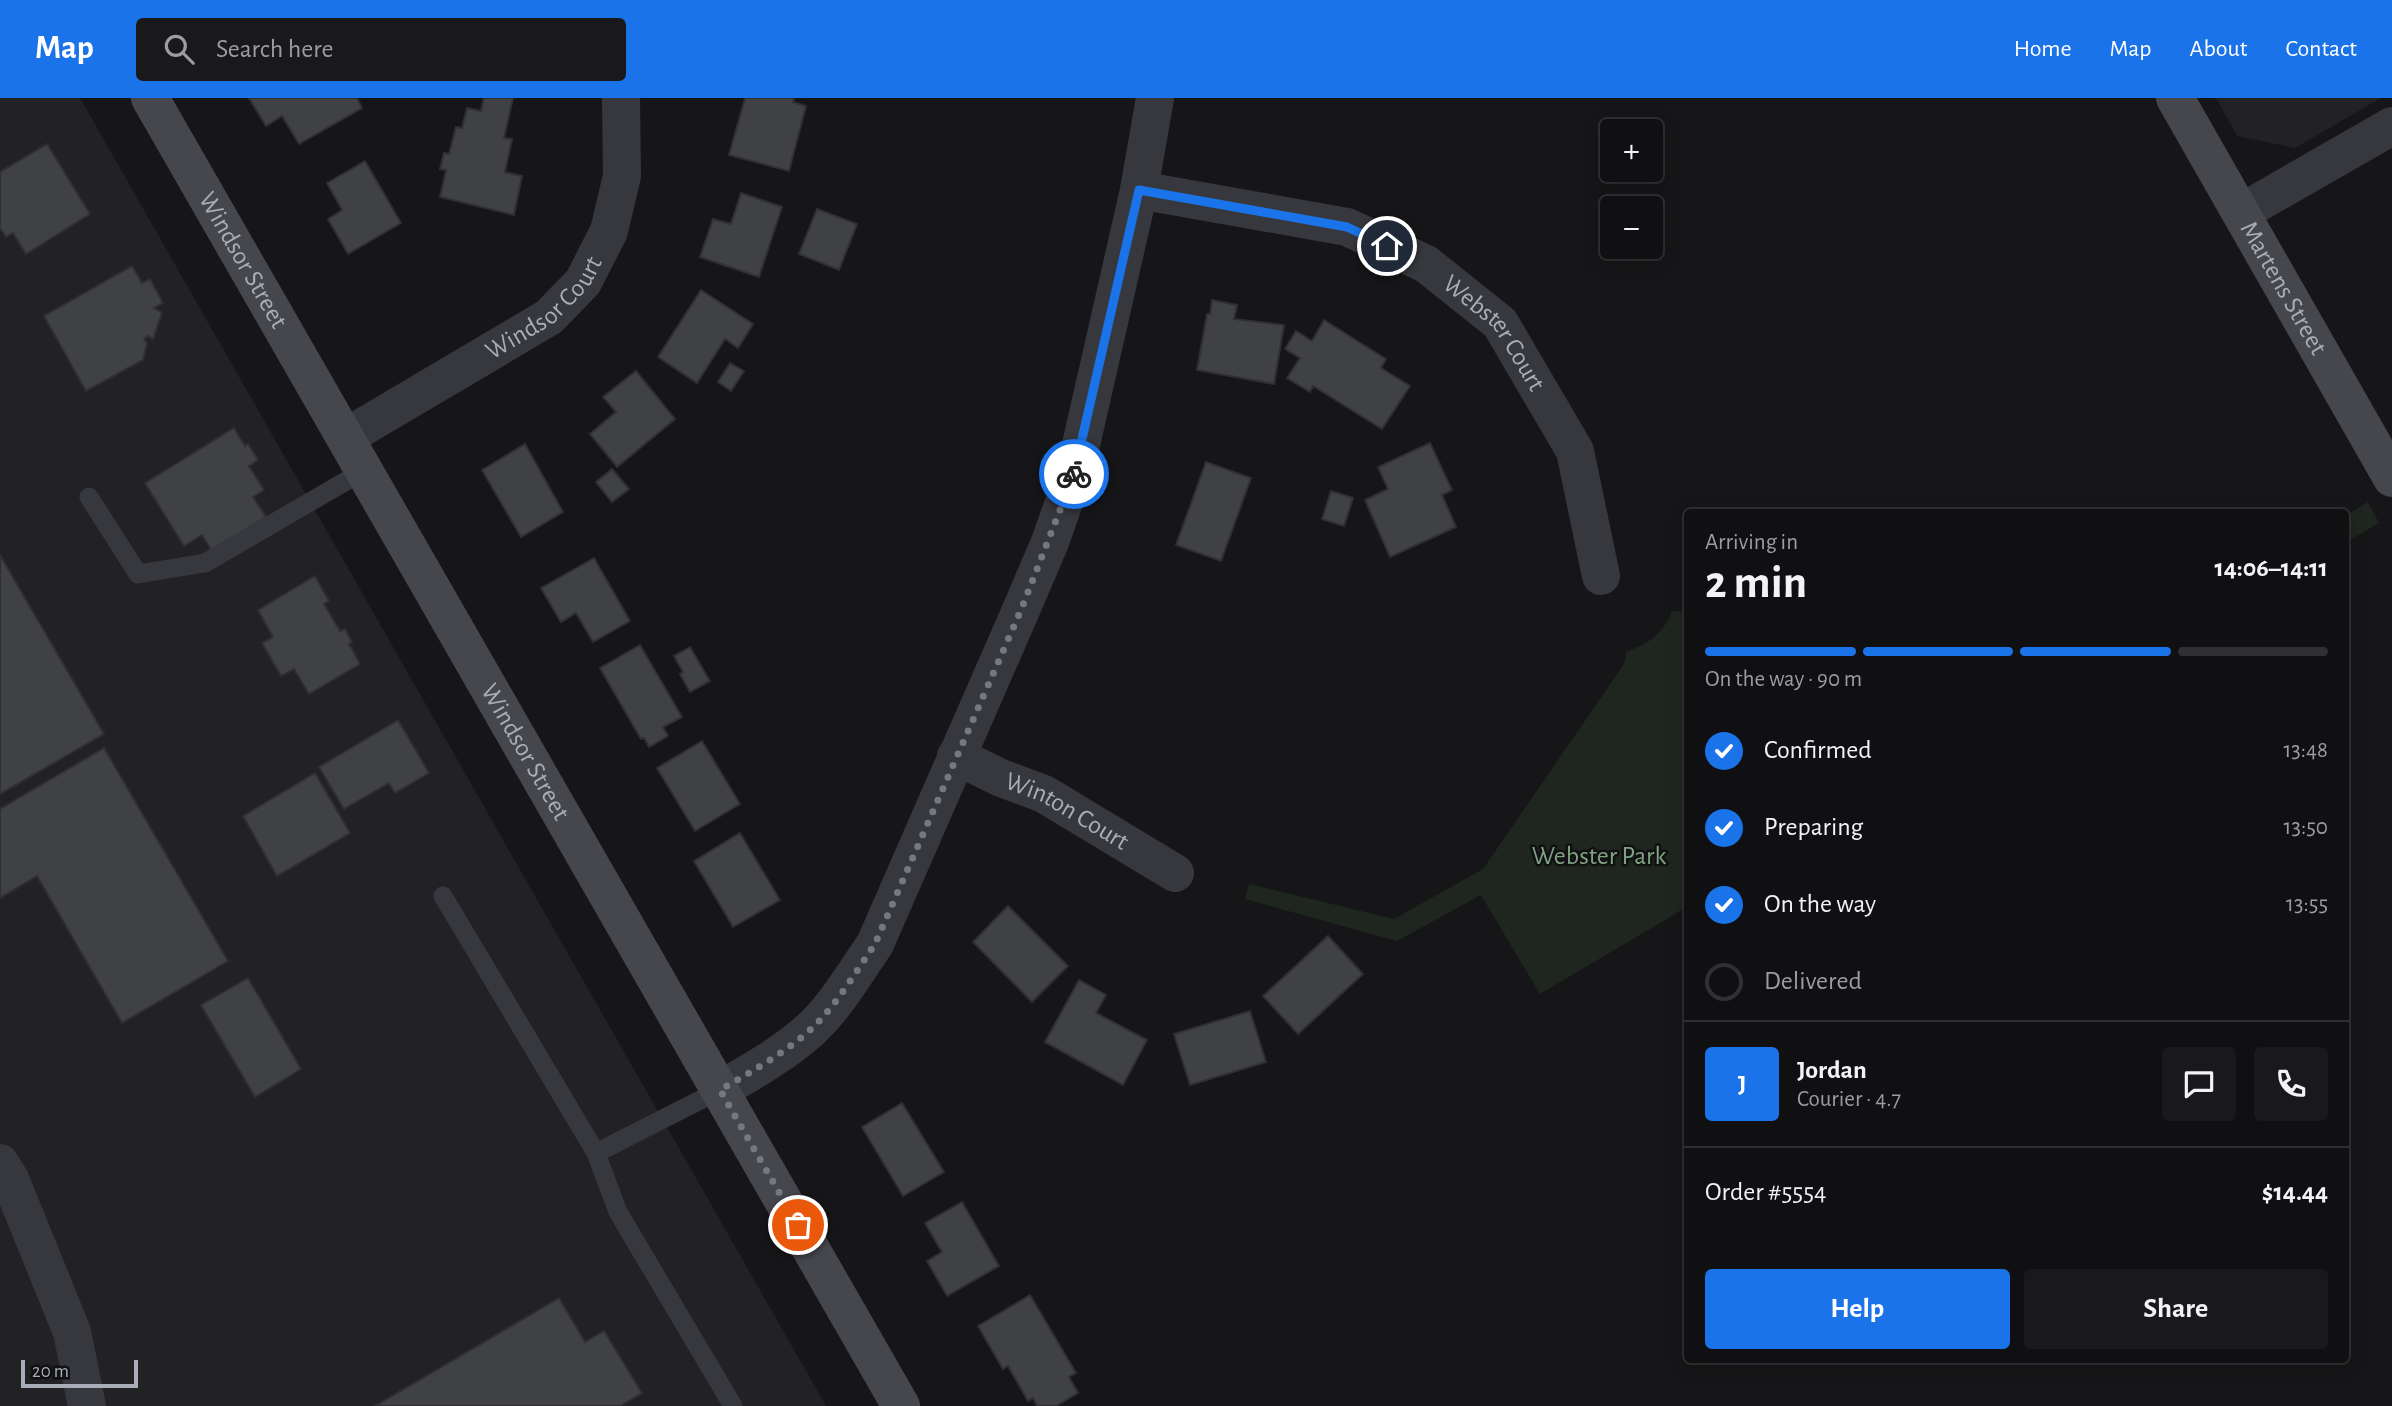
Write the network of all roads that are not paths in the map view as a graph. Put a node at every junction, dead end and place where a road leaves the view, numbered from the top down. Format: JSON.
{"nodes":[{"id":1,"x":150,"y":98,"type":"edge"},
{"id":2,"x":621,"y":98,"type":"edge"},
{"id":3,"x":1155,"y":98,"type":"edge"},
{"id":4,"x":2175,"y":98,"type":"edge"},
{"id":5,"x":2392,"y":126,"type":"edge"},
{"id":6,"x":1139,"y":190,"type":"junction"},
{"id":7,"x":2242,"y":212,"type":"junction"},
{"id":8,"x":346,"y":438,"type":"junction"},
{"id":9,"x":365,"y":470,"type":"junction"},
{"id":10,"x":2392,"y":478,"type":"edge"},
{"id":11,"x":89,"y":497,"type":"dead end"},
{"id":12,"x":1601,"y":576,"type":"dead end"},
{"id":13,"x":956,"y":756,"type":"junction"},
{"id":14,"x":1175,"y":873,"type":"dead end"},
{"id":15,"x":443,"y":896,"type":"dead end"},
{"id":16,"x":720,"y":1090,"type":"junction"},
{"id":17,"x":596,"y":1153,"type":"junction"},
{"id":18,"x":0,"y":1163,"type":"edge"},
{"id":19,"x":87,"y":1406,"type":"edge"},
{"id":20,"x":733,"y":1406,"type":"edge"},
{"id":21,"x":901,"y":1406,"type":"edge"}],
"edges":[{"from":1,"to":8,"type":"street","name":"Windsor Street"},
{"from":2,"to":8,"type":"street","name":"Windsor Court"},
{"from":3,"to":6,"type":"street"},
{"from":4,"to":7,"type":"street","name":"Martens Street"},
{"from":5,"to":7,"type":"street"},
{"from":6,"to":12,"type":"street","name":"Webster Court"},
{"from":6,"to":13,"type":"street"},
{"from":7,"to":10,"type":"street","name":"Martens Street"},
{"from":8,"to":9,"type":"street","name":"Windsor Street"},
{"from":9,"to":11,"type":"lane"},
{"from":9,"to":16,"type":"street","name":"Windsor Street"},
{"from":13,"to":14,"type":"street","name":"Winton Court"},
{"from":13,"to":16,"type":"street"},
{"from":15,"to":17,"type":"lane"},
{"from":16,"to":17,"type":"lane"},
{"from":16,"to":21,"type":"street","name":"Windsor Street"},
{"from":17,"to":20,"type":"lane"},
{"from":18,"to":19,"type":"street"}]}
